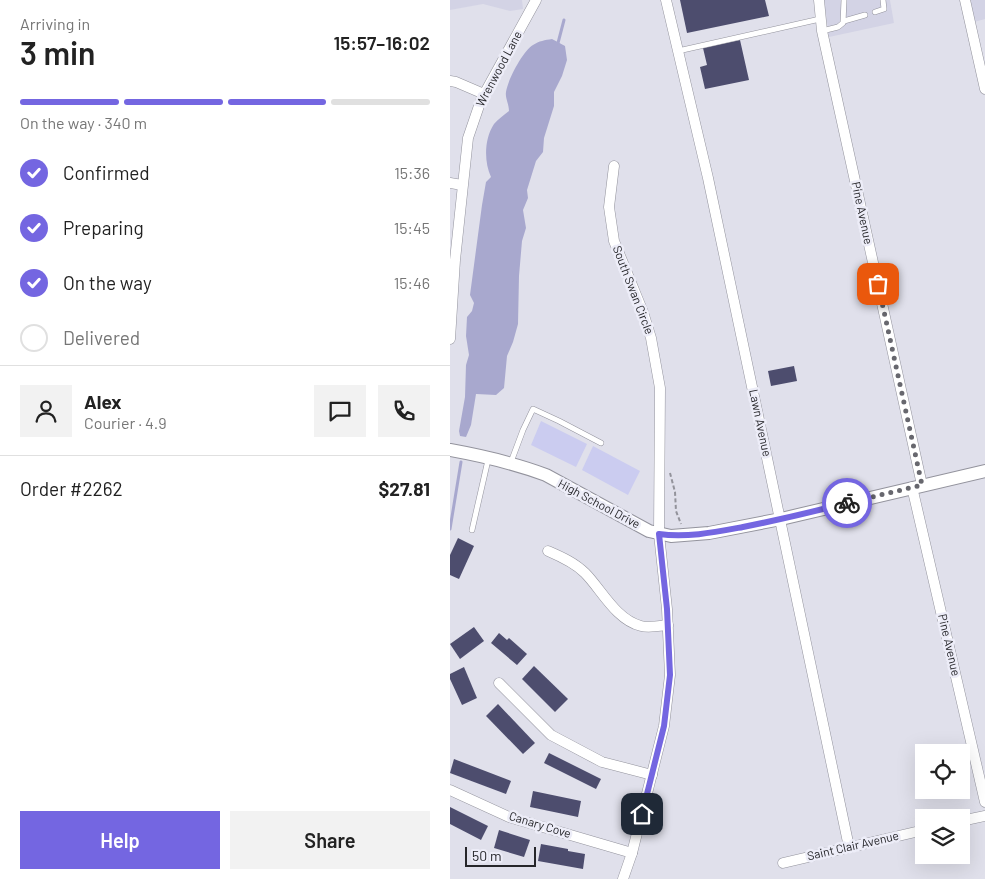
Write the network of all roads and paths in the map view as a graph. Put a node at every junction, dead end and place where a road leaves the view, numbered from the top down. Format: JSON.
{"nodes":[{"id":1,"x":536,"y":0,"type":"edge"},
{"id":2,"x":666,"y":0,"type":"edge"},
{"id":3,"x":819,"y":0,"type":"edge"},
{"id":4,"x":844,"y":0,"type":"edge"},
{"id":5,"x":883,"y":0,"type":"edge"},
{"id":6,"x":965,"y":0,"type":"edge"},
{"id":7,"x":875,"y":12,"type":"dead end"},
{"id":8,"x":865,"y":15,"type":"dead end"},
{"id":9,"x":820,"y":20,"type":"junction"},
{"id":10,"x":844,"y":21,"type":"junction"},
{"id":11,"x":822,"y":31,"type":"junction"},
{"id":12,"x":678,"y":50,"type":"junction"},
{"id":13,"x":450,"y":81,"type":"edge"},
{"id":14,"x":985,"y":89,"type":"edge"},
{"id":15,"x":484,"y":94,"type":"junction"},
{"id":16,"x":614,"y":166,"type":"dead end"},
{"id":17,"x":450,"y":183,"type":"edge"},
{"id":18,"x":462,"y":185,"type":"junction"},
{"id":19,"x":452,"y":260,"type":"edge"},
{"id":20,"x":450,"y":339,"type":"edge"},
{"id":21,"x":601,"y":444,"type":"dead end"},
{"id":22,"x":450,"y":450,"type":"edge"},
{"id":23,"x":489,"y":457,"type":"junction"},
{"id":24,"x":510,"y":462,"type":"junction"},
{"id":25,"x":660,"y":465,"type":"junction"},
{"id":26,"x":985,"y":471,"type":"edge"},
{"id":27,"x":917,"y":486,"type":"junction"},
{"id":28,"x":780,"y":520,"type":"junction"},
{"id":29,"x":472,"y":530,"type":"dead end"},
{"id":30,"x":659,"y":534,"type":"junction"},
{"id":31,"x":687,"y":535,"type":"junction"},
{"id":32,"x":548,"y":551,"type":"dead end"},
{"id":33,"x":668,"y":625,"type":"junction"},
{"id":34,"x":499,"y":683,"type":"dead end"},
{"id":35,"x":652,"y":776,"type":"junction"},
{"id":36,"x":450,"y":790,"type":"edge"},
{"id":37,"x":985,"y":802,"type":"edge"},
{"id":38,"x":985,"y":816,"type":"edge"},
{"id":39,"x":970,"y":819,"type":"edge"},
{"id":40,"x":915,"y":832,"type":"edge"},
{"id":41,"x":849,"y":847,"type":"junction"},
{"id":42,"x":632,"y":853,"type":"junction"},
{"id":43,"x":783,"y":863,"type":"dead end"},
{"id":44,"x":623,"y":879,"type":"edge"}],
"edges":[{"from":1,"to":15,"type":"street","name":"Wrenwood Lane"},
{"from":2,"to":12,"type":"street","name":"Lawn Avenue"},
{"from":3,"to":9,"type":"street","name":"Pine Avenue"},
{"from":4,"to":10,"type":"lane"},
{"from":5,"to":7,"type":"lane"},
{"from":6,"to":14,"type":"street"},
{"from":8,"to":10,"type":"lane"},
{"from":9,"to":11,"type":"street","name":"Pine Avenue"},
{"from":9,"to":12,"type":"lane"},
{"from":10,"to":11,"type":"lane"},
{"from":11,"to":27,"type":"street","name":"Pine Avenue"},
{"from":12,"to":28,"type":"street","name":"Lawn Avenue"},
{"from":13,"to":15,"type":"street"},
{"from":15,"to":18,"type":"street","name":"Wrenwood Lane"},
{"from":16,"to":25,"type":"street","name":"South Swan Circle"},
{"from":17,"to":18,"type":"street"},
{"from":18,"to":19,"type":"street","name":"Wrenwood Lane"},
{"from":19,"to":20,"type":"street","name":"Wrenwood Lane"},
{"from":21,"to":24,"type":"lane"},
{"from":22,"to":23,"type":"street","name":"High School Drive"},
{"from":23,"to":24,"type":"street","name":"High School Drive"},
{"from":23,"to":29,"type":"lane"},
{"from":24,"to":30,"type":"street","name":"High School Drive"},
{"from":25,"to":30,"type":"street","name":"South Swan Circle"},
{"from":25,"to":31,"type":"path"},
{"from":26,"to":27,"type":"street","name":"High School Drive"},
{"from":27,"to":28,"type":"street","name":"High School Drive"},
{"from":27,"to":37,"type":"street","name":"Pine Avenue"},
{"from":28,"to":31,"type":"street","name":"High School Drive"},
{"from":28,"to":41,"type":"street","name":"Lawn Avenue"},
{"from":30,"to":31,"type":"street","name":"High School Drive"},
{"from":30,"to":33,"type":"street","name":"South Swan Circle"},
{"from":32,"to":33,"type":"street"},
{"from":33,"to":35,"type":"street","name":"South Swan Circle"},
{"from":34,"to":35,"type":"street"},
{"from":35,"to":42,"type":"street","name":"South Swan Circle"},
{"from":36,"to":42,"type":"street","name":"Canary Cove"},
{"from":38,"to":39,"type":"street"},
{"from":40,"to":41,"type":"street","name":"Saint Clair Avenue"},
{"from":41,"to":43,"type":"street","name":"Saint Clair Avenue"},
{"from":42,"to":44,"type":"street","name":"South Swan Circle"}]}
